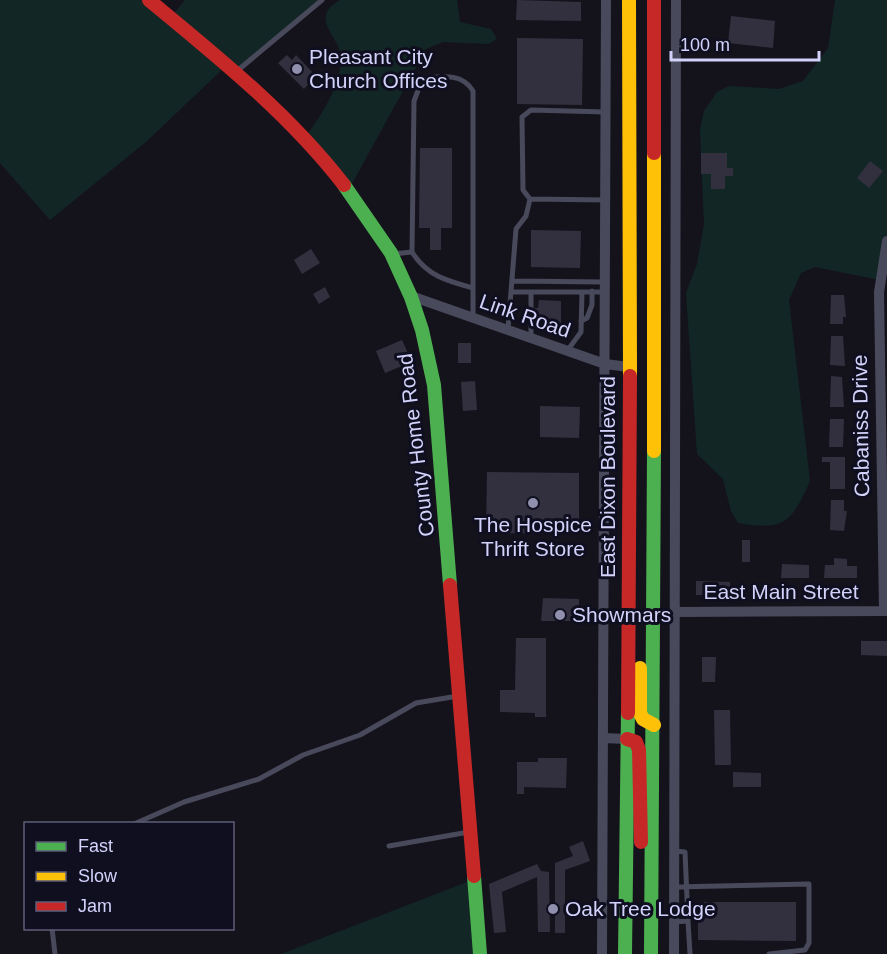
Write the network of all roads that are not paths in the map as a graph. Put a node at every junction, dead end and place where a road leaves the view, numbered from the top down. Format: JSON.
{"nodes":[{"id":1,"x":148,"y":0,"type":"edge"},
{"id":2,"x":322,"y":0,"type":"edge"},
{"id":3,"x":606,"y":0,"type":"edge"},
{"id":4,"x":629,"y":0,"type":"edge"},
{"id":5,"x":642,"y":0,"type":"edge"},
{"id":6,"x":654,"y":0,"type":"edge"},
{"id":7,"x":676,"y":0,"type":"edge"},
{"id":8,"x":236,"y":72,"type":"junction"},
{"id":9,"x":654,"y":103,"type":"junction"},
{"id":10,"x":606,"y":112,"type":"junction"},
{"id":11,"x":530,"y":199,"type":"junction"},
{"id":12,"x":606,"y":200,"type":"junction"},
{"id":13,"x":887,"y":241,"type":"edge"},
{"id":14,"x":412,"y":252,"type":"junction"},
{"id":15,"x":391,"y":255,"type":"junction"},
{"id":16,"x":513,"y":281,"type":"junction"},
{"id":17,"x":605,"y":286,"type":"junction"},
{"id":18,"x":473,"y":288,"type":"junction"},
{"id":19,"x":592,"y":291,"type":"junction"},
{"id":20,"x":511,"y":292,"type":"junction"},
{"id":21,"x":531,"y":292,"type":"junction"},
{"id":22,"x":582,"y":292,"type":"junction"},
{"id":23,"x":411,"y":296,"type":"junction"},
{"id":24,"x":531,"y":308,"type":"dead end"},
{"id":25,"x":473,"y":319,"type":"junction"},
{"id":26,"x":531,"y":321,"type":"dead end"},
{"id":27,"x":581,"y":321,"type":"junction"},
{"id":28,"x":508,"y":331,"type":"junction"},
{"id":29,"x":531,"y":339,"type":"junction"},
{"id":30,"x":567,"y":351,"type":"junction"},
{"id":31,"x":605,"y":364,"type":"junction"},
{"id":32,"x":629,"y":367,"type":"junction"},
{"id":33,"x":630,"y":574,"type":"junction"},
{"id":34,"x":885,"y":611,"type":"edge"},
{"id":35,"x":675,"y":612,"type":"junction"},
{"id":36,"x":460,"y":696,"type":"junction"},
{"id":37,"x":654,"y":725,"type":"junction"},
{"id":38,"x":675,"y":726,"type":"junction"},
{"id":39,"x":603,"y":738,"type":"junction"},
{"id":40,"x":627,"y":739,"type":"junction"},
{"id":41,"x":139,"y":822,"type":"edge"},
{"id":42,"x":471,"y":832,"type":"junction"},
{"id":43,"x":389,"y":846,"type":"dead end"},
{"id":44,"x":674,"y":851,"type":"junction"},
{"id":45,"x":689,"y":886,"type":"junction"},
{"id":46,"x":674,"y":887,"type":"junction"},
{"id":47,"x":651,"y":897,"type":"junction"},
{"id":48,"x":688,"y":921,"type":"junction"},
{"id":49,"x":674,"y":922,"type":"junction"},
{"id":50,"x":52,"y":930,"type":"edge"},
{"id":51,"x":55,"y":954,"type":"edge"},
{"id":52,"x":480,"y":954,"type":"edge"},
{"id":53,"x":602,"y":954,"type":"edge"},
{"id":54,"x":625,"y":954,"type":"edge"},
{"id":55,"x":651,"y":954,"type":"edge"},
{"id":56,"x":674,"y":954,"type":"edge"},
{"id":57,"x":690,"y":954,"type":"edge"},
{"id":58,"x":769,"y":954,"type":"edge"}],
"edges":[{"from":1,"to":8,"type":"main road","name":"County Home Road"},
{"from":2,"to":8,"type":"lane"},
{"from":3,"to":10,"type":"street","name":"East Dixon Boulevard"},
{"from":4,"to":32,"type":"main road","name":"East Dixon Boulevard"},
{"from":5,"to":9,"type":"main road"},
{"from":6,"to":9,"type":"main road"},
{"from":7,"to":35,"type":"street"},
{"from":8,"to":15,"type":"main road","name":"County Home Road"},
{"from":9,"to":37,"type":"main road"},
{"from":10,"to":11,"type":"lane"},
{"from":10,"to":12,"type":"street","name":"East Dixon Boulevard"},
{"from":11,"to":12,"type":"lane"},
{"from":11,"to":16,"type":"lane"},
{"from":12,"to":17,"type":"street","name":"East Dixon Boulevard"},
{"from":13,"to":34,"type":"street","name":"Cabaniss Drive"},
{"from":14,"to":15,"type":"lane"},
{"from":14,"to":18,"type":"lane"},
{"from":14,"to":18,"type":"lane"},
{"from":15,"to":23,"type":"main road","name":"County Home Road"},
{"from":16,"to":17,"type":"lane"},
{"from":16,"to":20,"type":"lane"},
{"from":17,"to":19,"type":"lane"},
{"from":17,"to":31,"type":"street","name":"East Dixon Boulevard"},
{"from":18,"to":25,"type":"lane"},
{"from":19,"to":22,"type":"lane"},
{"from":19,"to":27,"type":"lane"},
{"from":20,"to":21,"type":"lane"},
{"from":20,"to":28,"type":"lane"},
{"from":21,"to":22,"type":"lane"},
{"from":21,"to":24,"type":"lane"},
{"from":22,"to":27,"type":"lane"},
{"from":23,"to":25,"type":"street","name":"Link Road"},
{"from":23,"to":36,"type":"main road","name":"County Home Road"},
{"from":25,"to":28,"type":"street","name":"Link Road"},
{"from":26,"to":29,"type":"lane"},
{"from":27,"to":30,"type":"lane"},
{"from":28,"to":29,"type":"street","name":"Link Road"},
{"from":29,"to":30,"type":"street","name":"Link Road"},
{"from":30,"to":31,"type":"street","name":"Link Road"},
{"from":31,"to":32,"type":"street","name":"Link Road"},
{"from":31,"to":39,"type":"street","name":"East Dixon Boulevard"},
{"from":32,"to":33,"type":"main road","name":"East Dixon Boulevard"},
{"from":33,"to":37,"type":"main road"},
{"from":33,"to":40,"type":"main road","name":"East Dixon Boulevard"},
{"from":34,"to":35,"type":"street","name":"East Main Street"},
{"from":35,"to":38,"type":"street"},
{"from":36,"to":41,"type":"lane"},
{"from":36,"to":42,"type":"main road","name":"County Home Road"},
{"from":37,"to":38,"type":"street"},
{"from":37,"to":47,"type":"main road"},
{"from":38,"to":44,"type":"street"},
{"from":39,"to":40,"type":"street"},
{"from":39,"to":53,"type":"street","name":"East Dixon Boulevard"},
{"from":40,"to":47,"type":"main road"},
{"from":40,"to":54,"type":"main road","name":"East Dixon Boulevard"},
{"from":42,"to":43,"type":"lane"},
{"from":42,"to":52,"type":"main road","name":"County Home Road"},
{"from":44,"to":45,"type":"lane"},
{"from":44,"to":46,"type":"street"},
{"from":45,"to":46,"type":"lane"},
{"from":45,"to":48,"type":"lane"},
{"from":45,"to":58,"type":"lane"},
{"from":46,"to":49,"type":"street"},
{"from":47,"to":55,"type":"main road"},
{"from":48,"to":49,"type":"lane"},
{"from":48,"to":57,"type":"lane"},
{"from":49,"to":56,"type":"street"},
{"from":50,"to":51,"type":"lane"}]}
